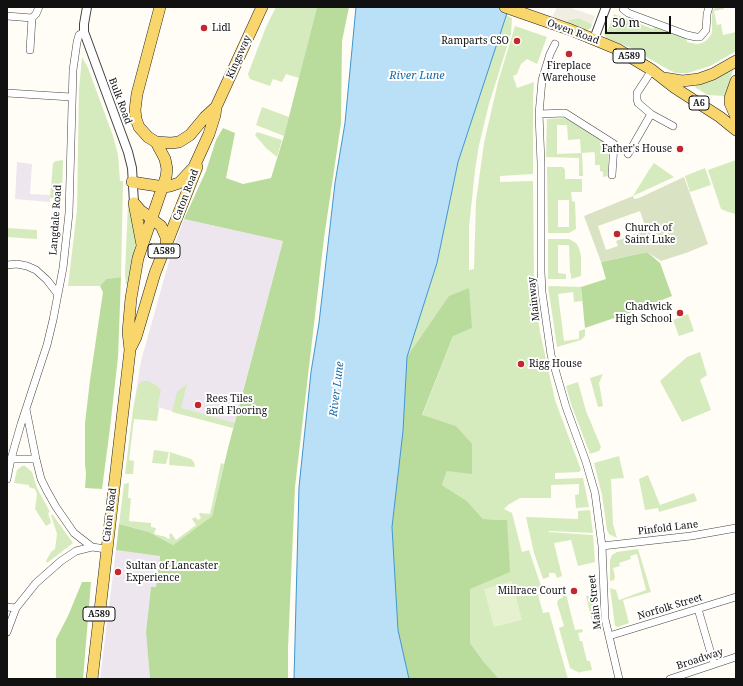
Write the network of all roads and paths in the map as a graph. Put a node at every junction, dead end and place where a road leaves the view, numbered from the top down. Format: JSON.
{"nodes":[{"id":1,"x":39,"y":7,"type":"edge"},
{"id":2,"x":87,"y":7,"type":"edge"},
{"id":3,"x":160,"y":7,"type":"edge"},
{"id":4,"x":262,"y":7,"type":"edge"},
{"id":5,"x":505,"y":7,"type":"edge"},
{"id":6,"x":606,"y":7,"type":"edge"},
{"id":7,"x":623,"y":7,"type":"edge"},
{"id":8,"x":709,"y":7,"type":"edge"},
{"id":9,"x":7,"y":16,"type":"edge"},
{"id":10,"x":32,"y":18,"type":"junction"},
{"id":11,"x":84,"y":32,"type":"junction"},
{"id":12,"x":594,"y":39,"type":"junction"},
{"id":13,"x":555,"y":44,"type":"dead end"},
{"id":14,"x":30,"y":50,"type":"dead end"},
{"id":15,"x":736,"y":60,"type":"edge"},
{"id":16,"x":652,"y":70,"type":"junction"},
{"id":17,"x":662,"y":77,"type":"junction"},
{"id":18,"x":736,"y":80,"type":"edge"},
{"id":19,"x":7,"y":93,"type":"edge"},
{"id":20,"x":71,"y":98,"type":"junction"},
{"id":21,"x":730,"y":103,"type":"junction"},
{"id":22,"x":216,"y":107,"type":"junction"},
{"id":23,"x":539,"y":114,"type":"junction"},
{"id":24,"x":651,"y":114,"type":"junction"},
{"id":25,"x":720,"y":117,"type":"junction"},
{"id":26,"x":736,"y":117,"type":"edge"},
{"id":27,"x":673,"y":126,"type":"dead end"},
{"id":28,"x":736,"y":130,"type":"edge"},
{"id":29,"x":156,"y":142,"type":"junction"},
{"id":30,"x":201,"y":153,"type":"junction"},
{"id":31,"x":628,"y":154,"type":"dead end"},
{"id":32,"x":612,"y":176,"type":"dead end"},
{"id":33,"x":132,"y":182,"type":"junction"},
{"id":34,"x":164,"y":187,"type":"junction"},
{"id":35,"x":134,"y":203,"type":"junction"},
{"id":36,"x":152,"y":218,"type":"junction"},
{"id":37,"x":142,"y":245,"type":"junction"},
{"id":38,"x":166,"y":246,"type":"junction"},
{"id":39,"x":7,"y":265,"type":"edge"},
{"id":40,"x":57,"y":293,"type":"junction"},
{"id":41,"x":130,"y":350,"type":"junction"},
{"id":42,"x":26,"y":408,"type":"junction"},
{"id":43,"x":11,"y":459,"type":"junction"},
{"id":44,"x":36,"y":459,"type":"junction"},
{"id":45,"x":7,"y":479,"type":"edge"},
{"id":46,"x":736,"y":528,"type":"edge"},
{"id":47,"x":602,"y":546,"type":"junction"},
{"id":48,"x":92,"y":547,"type":"junction"},
{"id":49,"x":106,"y":549,"type":"junction"},
{"id":50,"x":736,"y":597,"type":"edge"},
{"id":51,"x":7,"y":607,"type":"edge"},
{"id":52,"x":16,"y":608,"type":"junction"},
{"id":53,"x":698,"y":609,"type":"junction"},
{"id":54,"x":7,"y":632,"type":"edge"},
{"id":55,"x":609,"y":636,"type":"junction"},
{"id":56,"x":736,"y":657,"type":"edge"},
{"id":57,"x":714,"y":664,"type":"junction"},
{"id":58,"x":92,"y":679,"type":"edge"},
{"id":59,"x":619,"y":679,"type":"edge"},
{"id":60,"x":670,"y":679,"type":"edge"}],
"edges":[{"from":1,"to":10,"type":"street"},
{"from":2,"to":11,"type":"street","name":"Bulk Road"},
{"from":3,"to":29,"type":"main road","number":"A589"},
{"from":4,"to":22,"type":"main road","name":"Kingsway","number":"A589"},
{"from":5,"to":12,"type":"main road","name":"Owen Road","number":"A589"},
{"from":6,"to":12,"type":"street"},
{"from":7,"to":8,"type":"street"},
{"from":9,"to":10,"type":"street"},
{"from":10,"to":14,"type":"street"},
{"from":11,"to":20,"type":"street","name":"Langdale Road"},
{"from":11,"to":33,"type":"street","name":"Bulk Road"},
{"from":12,"to":16,"type":"main road","name":"Owen Road","number":"A589"},
{"from":13,"to":23,"type":"street","name":"Mainway"},
{"from":15,"to":17,"type":"main road","number":"A589"},
{"from":16,"to":17,"type":"main road","name":"Owen Road","number":"A589"},
{"from":16,"to":24,"type":"street"},
{"from":17,"to":25,"type":"main road","name":"Owen Road","number":"A6"},
{"from":18,"to":21,"type":"main road"},
{"from":19,"to":20,"type":"street"},
{"from":20,"to":40,"type":"street","name":"Langdale Road"},
{"from":21,"to":25,"type":"main road"},
{"from":21,"to":26,"type":"main road"},
{"from":22,"to":29,"type":"main road","number":"A589"},
{"from":22,"to":30,"type":"main road","number":"A589"},
{"from":23,"to":32,"type":"street"},
{"from":23,"to":47,"type":"street","name":"Mainway"},
{"from":24,"to":27,"type":"street"},
{"from":24,"to":31,"type":"street"},
{"from":25,"to":28,"type":"main road","name":"Owen Road","number":"A6"},
{"from":29,"to":34,"type":"main road","name":"Caton Road","number":"A589"},
{"from":30,"to":34,"type":"main road"},
{"from":30,"to":38,"type":"main road","name":"Caton Road","number":"A589"},
{"from":33,"to":34,"type":"main road"},
{"from":33,"to":35,"type":"street","name":"Bulk Road"},
{"from":34,"to":36,"type":"main road","name":"Caton Road","number":"A589"},
{"from":35,"to":36,"type":"main road"},
{"from":35,"to":37,"type":"main road"},
{"from":36,"to":37,"type":"main road","name":"Caton Road","number":"A589"},
{"from":36,"to":38,"type":"main road"},
{"from":37,"to":41,"type":"main road","name":"Caton Road","number":"A589"},
{"from":38,"to":41,"type":"main road","name":"Caton Road","number":"A589"},
{"from":39,"to":40,"type":"street"},
{"from":40,"to":42,"type":"street","name":"Langdale Road"},
{"from":41,"to":49,"type":"main road","name":"Caton Road","number":"A589"},
{"from":42,"to":43,"type":"street","name":"Langdale Road"},
{"from":42,"to":44,"type":"street","name":"Langdale Road"},
{"from":43,"to":44,"type":"street"},
{"from":43,"to":45,"type":"street","name":"Langdale Road"},
{"from":44,"to":48,"type":"street","name":"Langdale Road"},
{"from":46,"to":47,"type":"street","name":"Pinfold Lane"},
{"from":47,"to":55,"type":"street","name":"Main Street"},
{"from":48,"to":49,"type":"street"},
{"from":48,"to":52,"type":"street"},
{"from":49,"to":58,"type":"main road","name":"Caton Road","number":"A589"},
{"from":50,"to":53,"type":"street","name":"Norfolk Street"},
{"from":51,"to":52,"type":"street"},
{"from":52,"to":54,"type":"street"},
{"from":53,"to":55,"type":"street","name":"Norfolk Street"},
{"from":53,"to":57,"type":"street"},
{"from":55,"to":59,"type":"street","name":"Main Street"},
{"from":56,"to":57,"type":"street","name":"Broadway"},
{"from":57,"to":60,"type":"street","name":"Broadway"}]}
